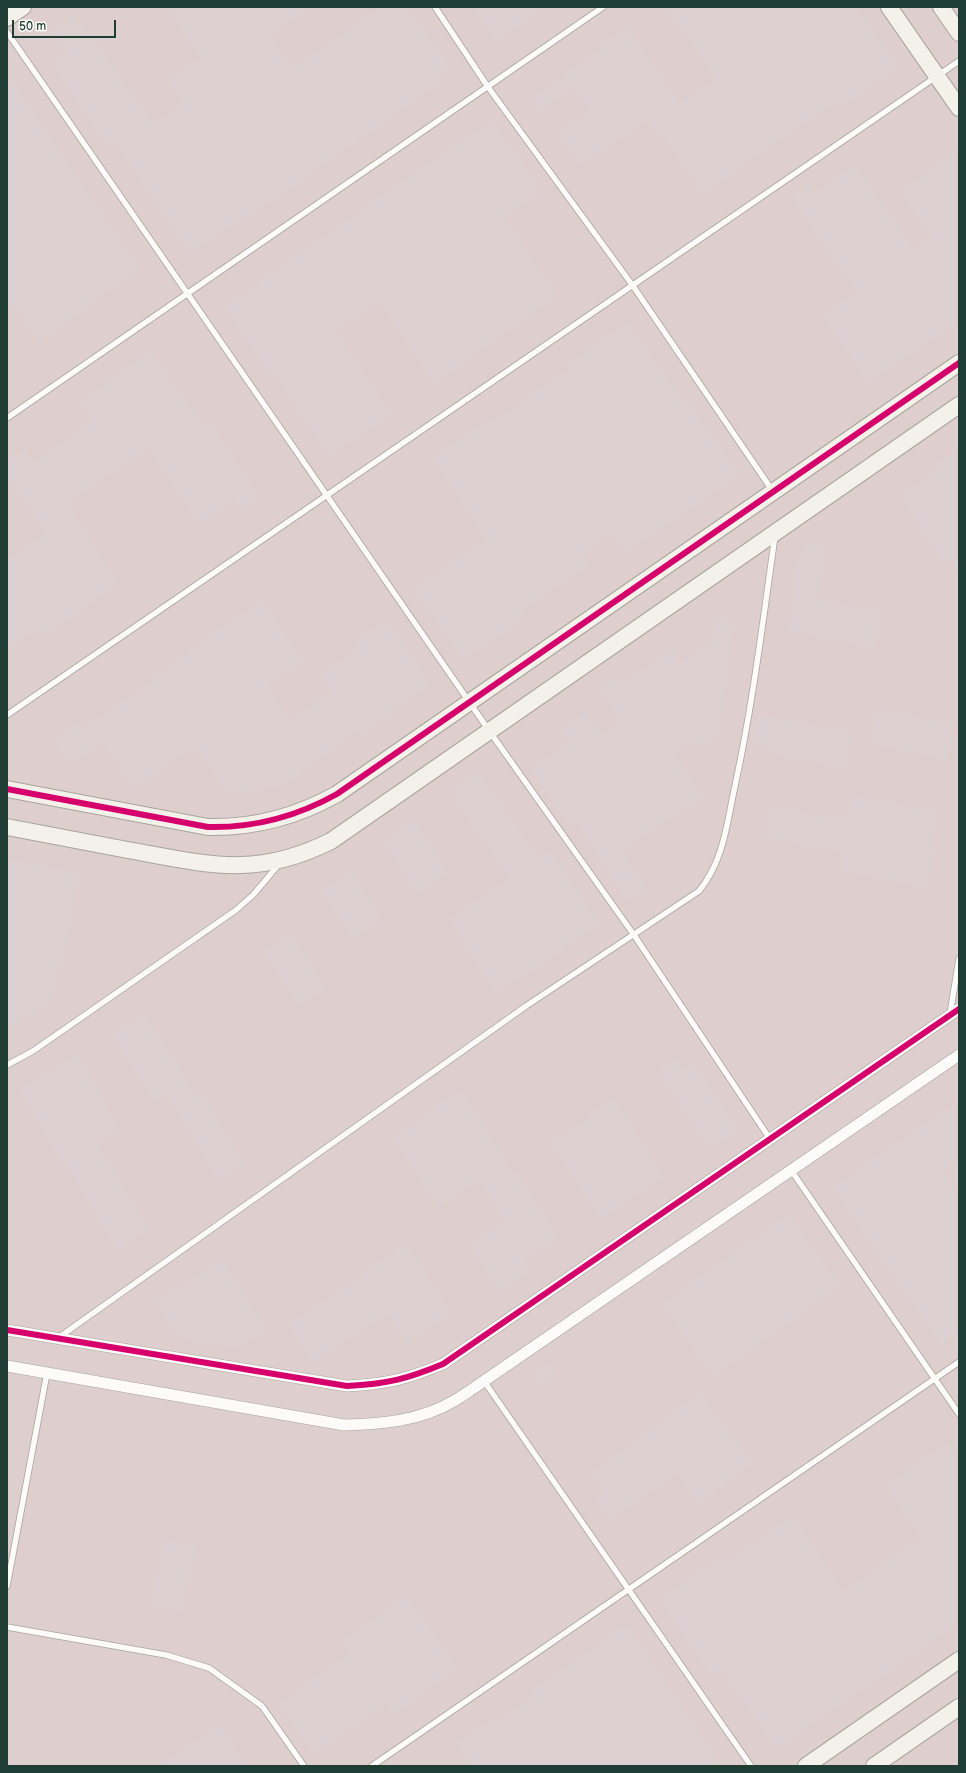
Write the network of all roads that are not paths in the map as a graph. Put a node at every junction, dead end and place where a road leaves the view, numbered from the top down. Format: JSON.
{"nodes":[{"id":1,"x":23,"y":7,"type":"edge"},
{"id":2,"x":435,"y":7,"type":"edge"},
{"id":3,"x":603,"y":7,"type":"edge"},
{"id":4,"x":889,"y":7,"type":"edge"},
{"id":5,"x":941,"y":7,"type":"edge"},
{"id":6,"x":7,"y":18,"type":"edge"},
{"id":7,"x":7,"y":32,"type":"edge"},
{"id":8,"x":959,"y":32,"type":"edge"},
{"id":9,"x":959,"y":61,"type":"edge"},
{"id":10,"x":936,"y":76,"type":"junction"},
{"id":11,"x":488,"y":87,"type":"junction"},
{"id":12,"x":959,"y":108,"type":"edge"},
{"id":13,"x":633,"y":286,"type":"junction"},
{"id":14,"x":187,"y":294,"type":"junction"},
{"id":15,"x":959,"y":363,"type":"edge"},
{"id":16,"x":959,"y":405,"type":"edge"},
{"id":17,"x":7,"y":418,"type":"edge"},
{"id":18,"x":773,"y":492,"type":"junction"},
{"id":19,"x":327,"y":496,"type":"junction"},
{"id":20,"x":776,"y":532,"type":"junction"},
{"id":21,"x":469,"y":702,"type":"junction"},
{"id":22,"x":7,"y":715,"type":"edge"},
{"id":23,"x":490,"y":732,"type":"junction"},
{"id":24,"x":7,"y":789,"type":"edge"},
{"id":25,"x":7,"y":827,"type":"edge"},
{"id":26,"x":282,"y":860,"type":"junction"},
{"id":27,"x":634,"y":935,"type":"junction"},
{"id":28,"x":959,"y":959,"type":"edge"},
{"id":29,"x":955,"y":1012,"type":"edge"},
{"id":30,"x":959,"y":1055,"type":"edge"},
{"id":31,"x":7,"y":1065,"type":"edge"},
{"id":32,"x":770,"y":1139,"type":"junction"},
{"id":33,"x":791,"y":1170,"type":"junction"},
{"id":34,"x":7,"y":1330,"type":"edge"},
{"id":35,"x":58,"y":1338,"type":"junction"},
{"id":36,"x":959,"y":1362,"type":"edge"},
{"id":37,"x":7,"y":1366,"type":"edge"},
{"id":38,"x":47,"y":1372,"type":"junction"},
{"id":39,"x":935,"y":1378,"type":"junction"},
{"id":40,"x":484,"y":1381,"type":"junction"},
{"id":41,"x":959,"y":1414,"type":"edge"},
{"id":42,"x":7,"y":1586,"type":"edge"},
{"id":43,"x":628,"y":1589,"type":"junction"},
{"id":44,"x":7,"y":1627,"type":"edge"},
{"id":45,"x":959,"y":1660,"type":"edge"},
{"id":46,"x":959,"y":1707,"type":"edge"},
{"id":47,"x":304,"y":1766,"type":"edge"},
{"id":48,"x":372,"y":1766,"type":"edge"},
{"id":49,"x":751,"y":1766,"type":"edge"},
{"id":50,"x":806,"y":1766,"type":"edge"},
{"id":51,"x":874,"y":1766,"type":"edge"}],
"edges":[{"from":1,"to":6,"type":"street"},
{"from":2,"to":11,"type":"lane"},
{"from":3,"to":11,"type":"lane"},
{"from":4,"to":10,"type":"street"},
{"from":5,"to":8,"type":"street"},
{"from":7,"to":14,"type":"lane"},
{"from":9,"to":10,"type":"lane"},
{"from":10,"to":12,"type":"street"},
{"from":10,"to":13,"type":"lane"},
{"from":11,"to":13,"type":"lane"},
{"from":11,"to":14,"type":"lane"},
{"from":13,"to":18,"type":"lane"},
{"from":13,"to":19,"type":"lane"},
{"from":14,"to":17,"type":"lane"},
{"from":14,"to":19,"type":"lane"},
{"from":15,"to":18,"type":"street"},
{"from":16,"to":20,"type":"street"},
{"from":18,"to":21,"type":"street"},
{"from":19,"to":21,"type":"lane"},
{"from":19,"to":22,"type":"lane"},
{"from":20,"to":23,"type":"street"},
{"from":20,"to":27,"type":"lane"},
{"from":21,"to":23,"type":"lane"},
{"from":21,"to":24,"type":"street"},
{"from":23,"to":26,"type":"street"},
{"from":23,"to":27,"type":"lane"},
{"from":25,"to":26,"type":"street"},
{"from":26,"to":31,"type":"lane"},
{"from":27,"to":32,"type":"lane"},
{"from":27,"to":35,"type":"lane"},
{"from":28,"to":29,"type":"lane"},
{"from":29,"to":32,"type":"street"},
{"from":30,"to":33,"type":"street"},
{"from":32,"to":35,"type":"street"},
{"from":33,"to":39,"type":"lane"},
{"from":33,"to":40,"type":"street"},
{"from":34,"to":35,"type":"street"},
{"from":36,"to":39,"type":"lane"},
{"from":37,"to":38,"type":"street"},
{"from":38,"to":40,"type":"street"},
{"from":38,"to":42,"type":"lane"},
{"from":39,"to":41,"type":"lane"},
{"from":39,"to":43,"type":"lane"},
{"from":40,"to":43,"type":"lane"},
{"from":43,"to":48,"type":"lane"},
{"from":43,"to":49,"type":"lane"},
{"from":44,"to":47,"type":"lane"},
{"from":45,"to":50,"type":"street"},
{"from":46,"to":51,"type":"street"}]}
